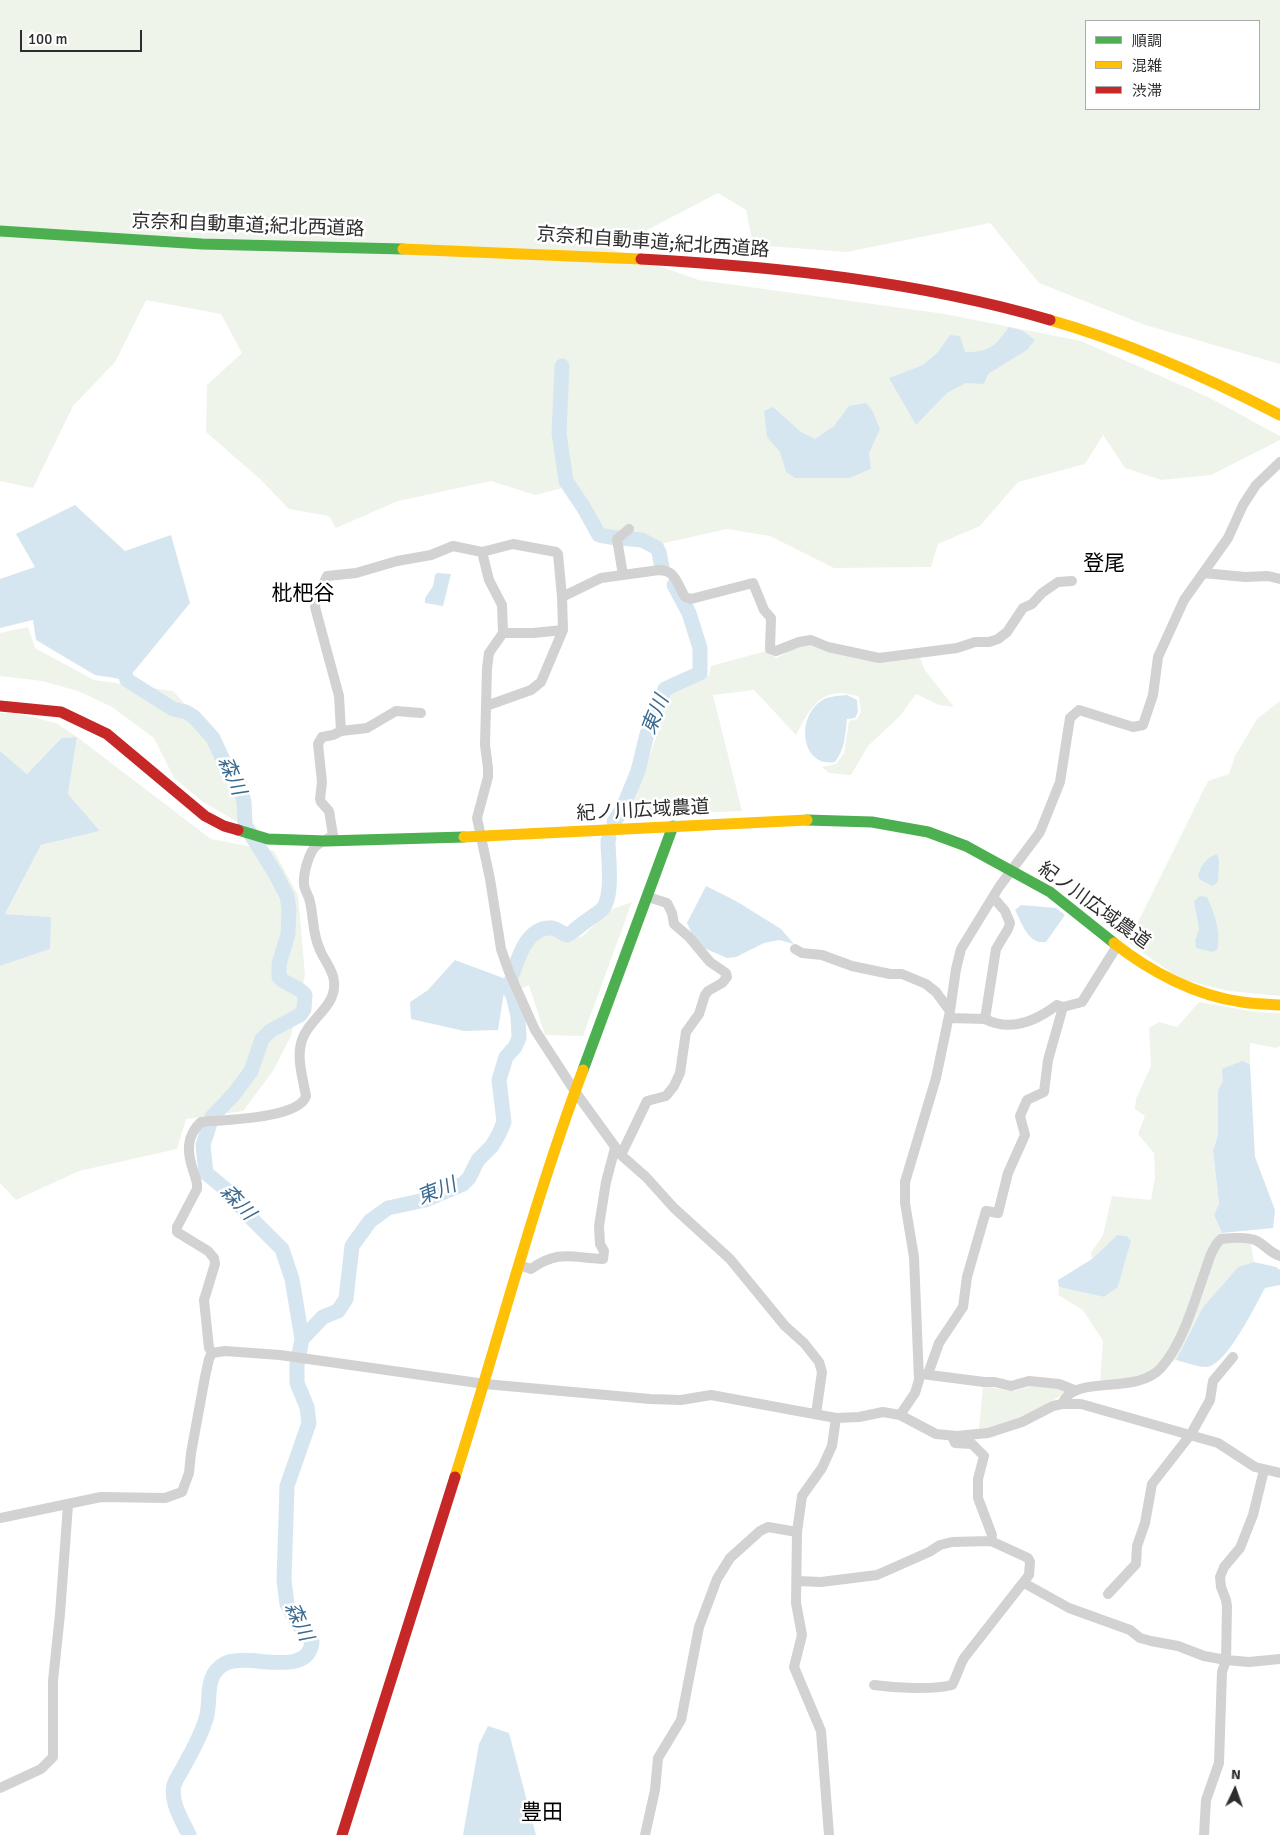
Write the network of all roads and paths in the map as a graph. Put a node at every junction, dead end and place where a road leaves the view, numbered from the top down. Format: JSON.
{"nodes":[{"id":1,"x":0,"y":231,"type":"edge"},
{"id":2,"x":1280,"y":415,"type":"edge"},
{"id":3,"x":1280,"y":462,"type":"edge"},
{"id":4,"x":629,"y":529,"type":"dead end"},
{"id":5,"x":482,"y":552,"type":"junction"},
{"id":6,"x":1203,"y":573,"type":"junction"},
{"id":7,"x":623,"y":575,"type":"junction"},
{"id":8,"x":1280,"y":579,"type":"edge"},
{"id":9,"x":1072,"y":580,"type":"dead end"},
{"id":10,"x":562,"y":597,"type":"junction"},
{"id":11,"x":563,"y":630,"type":"junction"},
{"id":12,"x":503,"y":633,"type":"junction"},
{"id":13,"x":0,"y":706,"type":"edge"},
{"id":14,"x":486,"y":706,"type":"junction"},
{"id":15,"x":420,"y":713,"type":"dead end"},
{"id":16,"x":341,"y":731,"type":"junction"},
{"id":17,"x":673,"y":826,"type":"junction"},
{"id":18,"x":480,"y":837,"type":"junction"},
{"id":19,"x":326,"y":842,"type":"junction"},
{"id":20,"x":1013,"y":870,"type":"junction"},
{"id":21,"x":648,"y":897,"type":"junction"},
{"id":22,"x":993,"y":897,"type":"junction"},
{"id":23,"x":1117,"y":946,"type":"junction"},
{"id":24,"x":795,"y":949,"type":"dead end"},
{"id":25,"x":1280,"y":1005,"type":"edge"},
{"id":26,"x":1063,"y":1007,"type":"junction"},
{"id":27,"x":949,"y":1014,"type":"junction"},
{"id":28,"x":985,"y":1019,"type":"junction"},
{"id":29,"x":574,"y":1090,"type":"junction"},
{"id":30,"x":618,"y":1152,"type":"junction"},
{"id":31,"x":1280,"y":1256,"type":"edge"},
{"id":32,"x":519,"y":1265,"type":"junction"},
{"id":33,"x":212,"y":1353,"type":"junction"},
{"id":34,"x":1233,"y":1357,"type":"dead end"},
{"id":35,"x":923,"y":1374,"type":"junction"},
{"id":36,"x":485,"y":1384,"type":"junction"},
{"id":37,"x":1074,"y":1390,"type":"junction"},
{"id":38,"x":1062,"y":1404,"type":"junction"},
{"id":39,"x":816,"y":1414,"type":"junction"},
{"id":40,"x":900,"y":1414,"type":"junction"},
{"id":41,"x":836,"y":1418,"type":"junction"},
{"id":42,"x":1192,"y":1434,"type":"junction"},
{"id":43,"x":952,"y":1436,"type":"junction"},
{"id":44,"x":1264,"y":1470,"type":"junction"},
{"id":45,"x":1280,"y":1473,"type":"edge"},
{"id":46,"x":68,"y":1505,"type":"junction"},
{"id":47,"x":0,"y":1518,"type":"edge"},
{"id":48,"x":797,"y":1532,"type":"junction"},
{"id":49,"x":991,"y":1541,"type":"junction"},
{"id":50,"x":797,"y":1581,"type":"junction"},
{"id":51,"x":1024,"y":1583,"type":"junction"},
{"id":52,"x":1108,"y":1594,"type":"dead end"},
{"id":53,"x":1280,"y":1659,"type":"edge"},
{"id":54,"x":1226,"y":1660,"type":"junction"},
{"id":55,"x":874,"y":1685,"type":"dead end"},
{"id":56,"x":0,"y":1788,"type":"edge"},
{"id":57,"x":342,"y":1835,"type":"edge"},
{"id":58,"x":645,"y":1835,"type":"edge"},
{"id":59,"x":829,"y":1835,"type":"edge"},
{"id":60,"x":1204,"y":1835,"type":"edge"}],
"edges":[{"from":1,"to":2,"type":"main road","name":"京奈和自動車道;紀北西道路"},
{"from":3,"to":6,"type":"street"},
{"from":4,"to":7,"type":"street"},
{"from":5,"to":10,"type":"street"},
{"from":5,"to":12,"type":"street"},
{"from":5,"to":16,"type":"street"},
{"from":6,"to":8,"type":"street"},
{"from":6,"to":20,"type":"street"},
{"from":7,"to":9,"type":"street"},
{"from":7,"to":10,"type":"street"},
{"from":10,"to":11,"type":"street"},
{"from":11,"to":12,"type":"street"},
{"from":11,"to":14,"type":"street"},
{"from":12,"to":14,"type":"street"},
{"from":13,"to":19,"type":"main road","name":"紀ノ川広域農道"},
{"from":14,"to":18,"type":"street"},
{"from":15,"to":16,"type":"street"},
{"from":16,"to":19,"type":"street"},
{"from":17,"to":18,"type":"main road","name":"紀ノ川広域農道"},
{"from":17,"to":20,"type":"main road","name":"紀ノ川広域農道"},
{"from":17,"to":21,"type":"main road"},
{"from":18,"to":19,"type":"main road","name":"紀ノ川広域農道"},
{"from":18,"to":29,"type":"street"},
{"from":19,"to":33,"type":"street"},
{"from":20,"to":22,"type":"street"},
{"from":20,"to":23,"type":"main road","name":"紀ノ川広域農道"},
{"from":21,"to":29,"type":"main road"},
{"from":21,"to":30,"type":"street"},
{"from":22,"to":27,"type":"street"},
{"from":22,"to":28,"type":"street"},
{"from":23,"to":25,"type":"main road","name":"紀ノ川広域農道"},
{"from":23,"to":26,"type":"street"},
{"from":24,"to":27,"type":"street"},
{"from":26,"to":28,"type":"street"},
{"from":26,"to":35,"type":"street"},
{"from":27,"to":28,"type":"street"},
{"from":27,"to":35,"type":"street"},
{"from":29,"to":30,"type":"street"},
{"from":29,"to":32,"type":"main road"},
{"from":30,"to":32,"type":"street"},
{"from":30,"to":39,"type":"street"},
{"from":31,"to":37,"type":"street"},
{"from":32,"to":36,"type":"main road"},
{"from":33,"to":36,"type":"street"},
{"from":33,"to":46,"type":"street"},
{"from":34,"to":42,"type":"street"},
{"from":35,"to":37,"type":"street"},
{"from":35,"to":40,"type":"street"},
{"from":36,"to":39,"type":"street"},
{"from":36,"to":57,"type":"main road"},
{"from":37,"to":38,"type":"street"},
{"from":38,"to":42,"type":"street"},
{"from":38,"to":43,"type":"street"},
{"from":39,"to":41,"type":"street"},
{"from":40,"to":41,"type":"street"},
{"from":40,"to":43,"type":"street"},
{"from":41,"to":48,"type":"street"},
{"from":42,"to":44,"type":"street"},
{"from":42,"to":52,"type":"street"},
{"from":43,"to":49,"type":"street"},
{"from":44,"to":45,"type":"street"},
{"from":44,"to":54,"type":"street"},
{"from":46,"to":47,"type":"street"},
{"from":46,"to":56,"type":"street"},
{"from":48,"to":50,"type":"street"},
{"from":48,"to":58,"type":"street"},
{"from":49,"to":50,"type":"street"},
{"from":49,"to":51,"type":"street"},
{"from":50,"to":59,"type":"street"},
{"from":51,"to":54,"type":"street"},
{"from":51,"to":55,"type":"street"},
{"from":53,"to":54,"type":"street"},
{"from":54,"to":60,"type":"street"}]}
